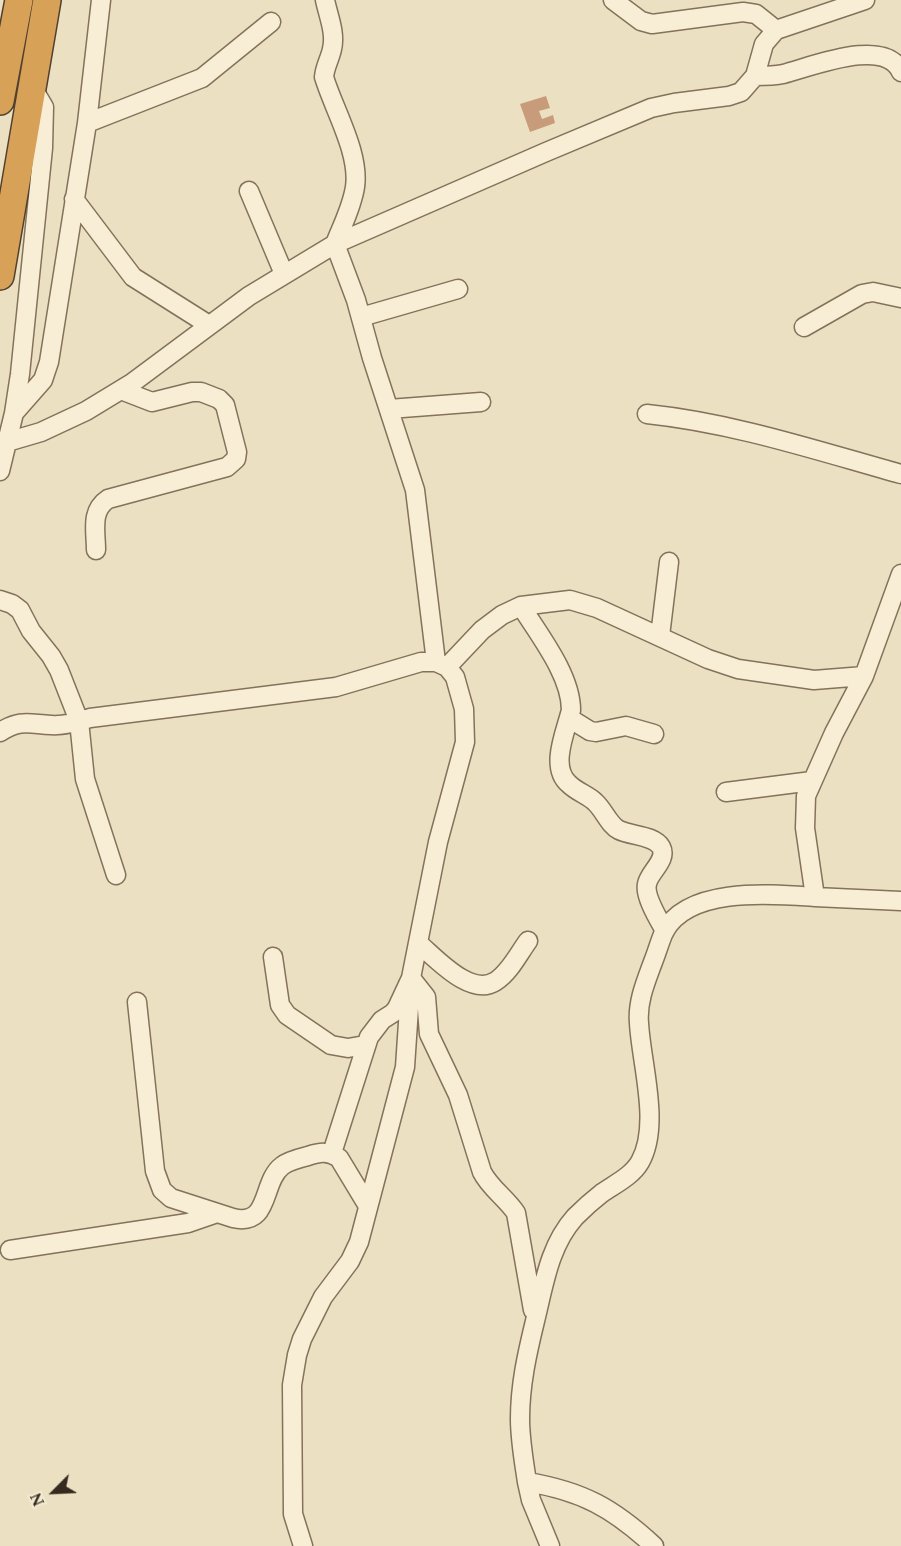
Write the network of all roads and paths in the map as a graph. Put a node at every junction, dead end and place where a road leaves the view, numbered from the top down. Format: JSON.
{"nodes":[{"id":1,"x":19,"y":0,"type":"edge"},
{"id":2,"x":47,"y":0,"type":"edge"},
{"id":3,"x":101,"y":0,"type":"edge"},
{"id":4,"x":325,"y":0,"type":"edge"},
{"id":5,"x":613,"y":0,"type":"edge"},
{"id":6,"x":761,"y":0,"type":"edge"},
{"id":7,"x":865,"y":0,"type":"edge"},
{"id":8,"x":271,"y":22,"type":"dead end"},
{"id":9,"x":769,"y":24,"type":"junction"},
{"id":10,"x":901,"y":72,"type":"edge"},
{"id":11,"x":755,"y":76,"type":"junction"},
{"id":12,"x":32,"y":84,"type":"junction"},
{"id":13,"x":1,"y":94,"type":"edge"},
{"id":14,"x":87,"y":123,"type":"junction"},
{"id":15,"x":249,"y":191,"type":"dead end"},
{"id":16,"x":74,"y":199,"type":"junction"},
{"id":17,"x":335,"y":244,"type":"junction"},
{"id":18,"x":284,"y":274,"type":"junction"},
{"id":19,"x":0,"y":276,"type":"edge"},
{"id":20,"x":458,"y":289,"type":"dead end"},
{"id":21,"x":901,"y":298,"type":"edge"},
{"id":22,"x":362,"y":317,"type":"junction"},
{"id":23,"x":209,"y":325,"type":"junction"},
{"id":24,"x":804,"y":327,"type":"dead end"},
{"id":25,"x":121,"y":390,"type":"junction"},
{"id":26,"x":481,"y":402,"type":"dead end"},
{"id":27,"x":389,"y":409,"type":"junction"},
{"id":28,"x":14,"y":413,"type":"junction"},
{"id":29,"x":648,"y":414,"type":"dead end"},
{"id":30,"x":4,"y":441,"type":"edge"},
{"id":31,"x":0,"y":471,"type":"edge"},
{"id":32,"x":901,"y":474,"type":"edge"},
{"id":33,"x":96,"y":550,"type":"dead end"},
{"id":34,"x":669,"y":562,"type":"dead end"},
{"id":35,"x":901,"y":574,"type":"edge"},
{"id":36,"x":0,"y":600,"type":"edge"},
{"id":37,"x":521,"y":606,"type":"junction"},
{"id":38,"x":660,"y":636,"type":"junction"},
{"id":39,"x":442,"y":664,"type":"junction"},
{"id":40,"x":864,"y":676,"type":"junction"},
{"id":41,"x":569,"y":718,"type":"junction"},
{"id":42,"x":79,"y":721,"type":"junction"},
{"id":43,"x":0,"y":732,"type":"edge"},
{"id":44,"x":654,"y":735,"type":"dead end"},
{"id":45,"x":812,"y":781,"type":"junction"},
{"id":46,"x":726,"y":792,"type":"dead end"},
{"id":47,"x":116,"y":875,"type":"dead end"},
{"id":48,"x":815,"y":897,"type":"junction"},
{"id":49,"x":901,"y":901,"type":"edge"},
{"id":50,"x":665,"y":931,"type":"junction"},
{"id":51,"x":528,"y":941,"type":"dead end"},
{"id":52,"x":418,"y":943,"type":"junction"},
{"id":53,"x":273,"y":957,"type":"dead end"},
{"id":54,"x":411,"y":978,"type":"junction"},
{"id":55,"x":137,"y":1002,"type":"dead end"},
{"id":56,"x":365,"y":1045,"type":"junction"},
{"id":57,"x":332,"y":1153,"type":"junction"},
{"id":58,"x":368,"y":1206,"type":"junction"},
{"id":59,"x":217,"y":1213,"type":"junction"},
{"id":60,"x":10,"y":1250,"type":"dead end"},
{"id":61,"x":535,"y":1321,"type":"junction"},
{"id":62,"x":527,"y":1482,"type":"junction"},
{"id":63,"x":303,"y":1546,"type":"edge"},
{"id":64,"x":550,"y":1546,"type":"edge"},
{"id":65,"x":654,"y":1546,"type":"edge"}],
"edges":[{"from":1,"to":13,"type":"highway"},
{"from":2,"to":12,"type":"highway"},
{"from":3,"to":14,"type":"street"},
{"from":4,"to":17,"type":"street"},
{"from":5,"to":9,"type":"street"},
{"from":6,"to":9,"type":"street"},
{"from":7,"to":9,"type":"street"},
{"from":8,"to":14,"type":"street"},
{"from":9,"to":11,"type":"street"},
{"from":10,"to":11,"type":"street"},
{"from":11,"to":17,"type":"street"},
{"from":12,"to":19,"type":"highway"},
{"from":12,"to":28,"type":"street"},
{"from":14,"to":16,"type":"street"},
{"from":15,"to":18,"type":"street"},
{"from":16,"to":23,"type":"street"},
{"from":16,"to":28,"type":"street"},
{"from":17,"to":18,"type":"street"},
{"from":17,"to":22,"type":"street"},
{"from":18,"to":23,"type":"street"},
{"from":20,"to":22,"type":"street"},
{"from":21,"to":24,"type":"street"},
{"from":22,"to":27,"type":"street"},
{"from":23,"to":25,"type":"street"},
{"from":25,"to":30,"type":"street"},
{"from":25,"to":33,"type":"street"},
{"from":26,"to":27,"type":"street"},
{"from":27,"to":39,"type":"street"},
{"from":28,"to":30,"type":"street"},
{"from":29,"to":32,"type":"street"},
{"from":30,"to":31,"type":"street"},
{"from":34,"to":38,"type":"street"},
{"from":35,"to":40,"type":"street"},
{"from":36,"to":42,"type":"street"},
{"from":37,"to":38,"type":"street"},
{"from":37,"to":39,"type":"street"},
{"from":37,"to":41,"type":"street"},
{"from":38,"to":40,"type":"street"},
{"from":39,"to":42,"type":"street"},
{"from":39,"to":52,"type":"street"},
{"from":40,"to":45,"type":"street"},
{"from":41,"to":44,"type":"street"},
{"from":41,"to":50,"type":"street"},
{"from":42,"to":43,"type":"street"},
{"from":42,"to":47,"type":"street"},
{"from":45,"to":46,"type":"street"},
{"from":45,"to":48,"type":"street"},
{"from":48,"to":49,"type":"street"},
{"from":48,"to":50,"type":"street"},
{"from":50,"to":61,"type":"street"},
{"from":51,"to":52,"type":"street"},
{"from":52,"to":54,"type":"street"},
{"from":53,"to":56,"type":"street"},
{"from":54,"to":56,"type":"street"},
{"from":54,"to":58,"type":"street"},
{"from":54,"to":61,"type":"street"},
{"from":55,"to":59,"type":"street"},
{"from":56,"to":57,"type":"street"},
{"from":57,"to":58,"type":"street"},
{"from":57,"to":59,"type":"street"},
{"from":58,"to":63,"type":"street"},
{"from":59,"to":60,"type":"street"},
{"from":61,"to":62,"type":"street"},
{"from":62,"to":64,"type":"street"},
{"from":62,"to":65,"type":"street"}]}
